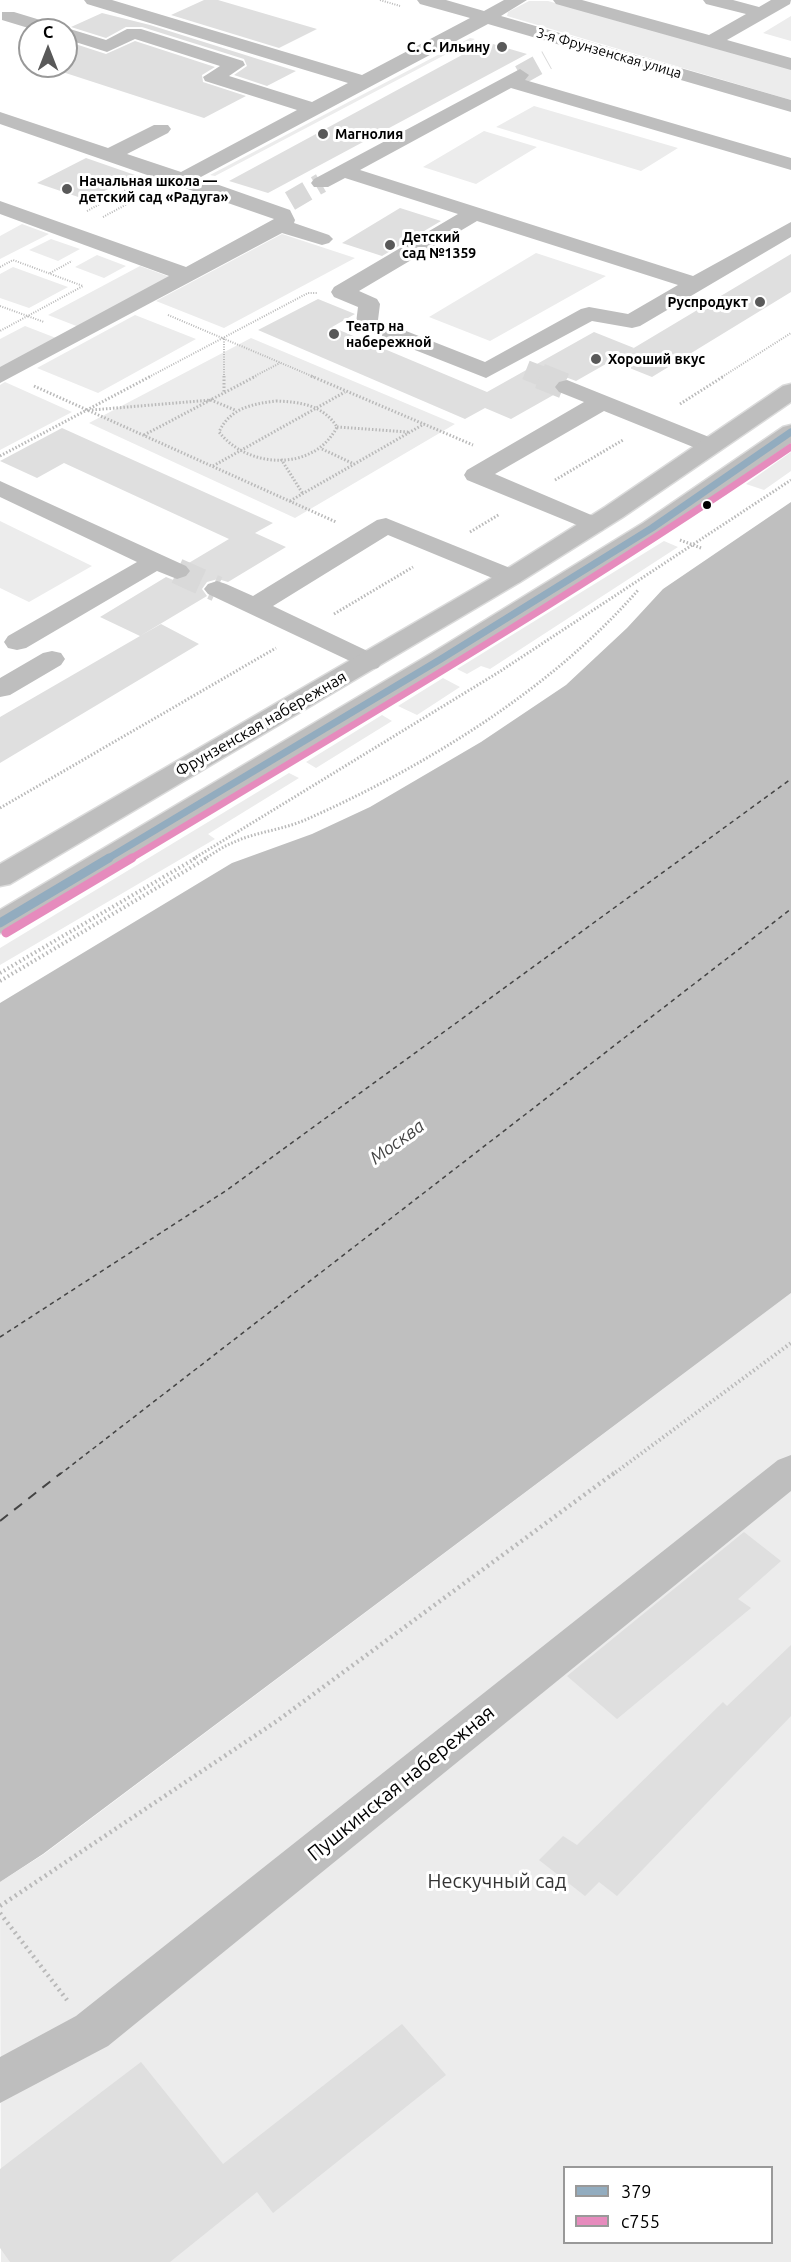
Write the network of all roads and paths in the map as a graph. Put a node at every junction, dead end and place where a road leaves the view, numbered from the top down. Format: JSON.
{"nodes":[{"id":1,"x":93,"y":0,"type":"edge"},
{"id":2,"x":426,"y":0,"type":"edge"},
{"id":3,"x":518,"y":0,"type":"edge"},
{"id":4,"x":562,"y":0,"type":"edge"},
{"id":5,"x":712,"y":0,"type":"edge"},
{"id":6,"x":784,"y":0,"type":"edge"},
{"id":7,"x":35,"y":4,"type":"dead end"},
{"id":8,"x":761,"y":13,"type":"junction"},
{"id":9,"x":4,"y":17,"type":"edge"},
{"id":10,"x":485,"y":17,"type":"junction"},
{"id":11,"x":78,"y":37,"type":"edge"},
{"id":12,"x":711,"y":42,"type":"junction"},
{"id":13,"x":576,"y":43,"type":"junction"},
{"id":14,"x":553,"y":56,"type":"tunnel mouth"},
{"id":15,"x":791,"y":64,"type":"edge"},
{"id":16,"x":364,"y":82,"type":"junction"},
{"id":17,"x":791,"y":106,"type":"edge"},
{"id":18,"x":314,"y":109,"type":"junction"},
{"id":19,"x":0,"y":118,"type":"edge"},
{"id":20,"x":161,"y":129,"type":"dead end"},
{"id":21,"x":109,"y":155,"type":"junction"},
{"id":22,"x":791,"y":164,"type":"edge"},
{"id":23,"x":343,"y":171,"type":"junction"},
{"id":24,"x":173,"y":176,"type":"junction"},
{"id":25,"x":321,"y":183,"type":"tunnel mouth"},
{"id":26,"x":0,"y":207,"type":"edge"},
{"id":27,"x":281,"y":212,"type":"junction"},
{"id":28,"x":475,"y":213,"type":"junction"},
{"id":29,"x":791,"y":228,"type":"edge"},
{"id":30,"x":64,"y":230,"type":"junction"},
{"id":31,"x":322,"y":239,"type":"dead end"},
{"id":32,"x":0,"y":267,"type":"edge"},
{"id":33,"x":187,"y":275,"type":"junction"},
{"id":34,"x":696,"y":284,"type":"junction"},
{"id":35,"x":342,"y":292,"type":"junction"},
{"id":36,"x":137,"y":302,"type":"junction"},
{"id":37,"x":0,"y":306,"type":"edge"},
{"id":38,"x":27,"y":316,"type":"junction"},
{"id":39,"x":0,"y":331,"type":"edge"},
{"id":40,"x":791,"y":333,"type":"edge"},
{"id":41,"x":76,"y":335,"type":"junction"},
{"id":42,"x":224,"y":339,"type":"junction"},
{"id":43,"x":504,"y":362,"type":"junction"},
{"id":44,"x":280,"y":363,"type":"junction"},
{"id":45,"x":526,"y":370,"type":"tunnel mouth"},
{"id":46,"x":3,"y":375,"type":"edge"},
{"id":47,"x":567,"y":387,"type":"tunnel mouth"},
{"id":48,"x":346,"y":391,"type":"junction"},
{"id":49,"x":791,"y":391,"type":"edge"},
{"id":50,"x":224,"y":393,"type":"junction"},
{"id":51,"x":211,"y":400,"type":"junction"},
{"id":52,"x":602,"y":402,"type":"junction"},
{"id":53,"x":318,"y":407,"type":"junction"},
{"id":54,"x":88,"y":410,"type":"junction"},
{"id":55,"x":235,"y":410,"type":"junction"},
{"id":56,"x":652,"y":422,"type":"junction"},
{"id":57,"x":424,"y":424,"type":"junction"},
{"id":58,"x":337,"y":427,"type":"junction"},
{"id":59,"x":410,"y":432,"type":"junction"},
{"id":60,"x":791,"y":432,"type":"edge"},
{"id":61,"x":144,"y":435,"type":"junction"},
{"id":62,"x":711,"y":446,"type":"junction"},
{"id":63,"x":322,"y":449,"type":"junction"},
{"id":64,"x":238,"y":452,"type":"junction"},
{"id":65,"x":0,"y":456,"type":"edge"},
{"id":66,"x":281,"y":459,"type":"junction"},
{"id":67,"x":504,"y":459,"type":"junction"},
{"id":68,"x":355,"y":464,"type":"junction"},
{"id":69,"x":212,"y":466,"type":"junction"},
{"id":70,"x":791,"y":480,"type":"edge"},
{"id":71,"x":0,"y":488,"type":"edge"},
{"id":72,"x":303,"y":494,"type":"junction"},
{"id":73,"x":527,"y":497,"type":"junction"},
{"id":74,"x":290,"y":501,"type":"junction"},
{"id":75,"x":594,"y":525,"type":"junction"},
{"id":76,"x":368,"y":537,"type":"junction"},
{"id":77,"x":695,"y":546,"type":"junction"},
{"id":78,"x":443,"y":548,"type":"junction"},
{"id":79,"x":701,"y":548,"type":"dead end"},
{"id":80,"x":512,"y":576,"type":"junction"},
{"id":81,"x":217,"y":589,"type":"tunnel mouth"},
{"id":82,"x":639,"y":589,"type":"dead end"},
{"id":83,"x":253,"y":607,"type":"junction"},
{"id":84,"x":306,"y":631,"type":"junction"},
{"id":85,"x":9,"y":637,"type":"edge"},
{"id":86,"x":369,"y":662,"type":"junction"},
{"id":87,"x":0,"y":688,"type":"edge"},
{"id":88,"x":0,"y":808,"type":"edge"},
{"id":89,"x":0,"y":877,"type":"edge"},
{"id":90,"x":0,"y":923,"type":"edge"},
{"id":91,"x":0,"y":973,"type":"edge"},
{"id":92,"x":0,"y":981,"type":"edge"},
{"id":93,"x":791,"y":1343,"type":"edge"},
{"id":94,"x":791,"y":1470,"type":"edge"},
{"id":95,"x":0,"y":1906,"type":"edge"},
{"id":96,"x":0,"y":1913,"type":"edge"},
{"id":97,"x":75,"y":2009,"type":"dead end"},
{"id":98,"x":0,"y":2081,"type":"edge"}],
"edges":[{"from":1,"to":16,"type":"main road"},
{"from":2,"to":10,"type":"main road","name":"3-я Фрунзенская улица"},
{"from":3,"to":10,"type":"main road"},
{"from":4,"to":12,"type":"main road"},
{"from":5,"to":8,"type":"main road"},
{"from":6,"to":8,"type":"main road"},
{"from":7,"to":9,"type":"main road"},
{"from":8,"to":12,"type":"main road"},
{"from":10,"to":13,"type":"main road","name":"3-я Фрунзенская улица"},
{"from":10,"to":16,"type":"main road"},
{"from":11,"to":18,"type":"main road"},
{"from":12,"to":15,"type":"main road"},
{"from":13,"to":14,"type":"main road"},
{"from":13,"to":17,"type":"main road","name":"3-я Фрунзенская улица"},
{"from":16,"to":18,"type":"main road"},
{"from":18,"to":24,"type":"main road"},
{"from":19,"to":21,"type":"main road"},
{"from":20,"to":21,"type":"main road"},
{"from":21,"to":24,"type":"main road"},
{"from":22,"to":23,"type":"main road"},
{"from":23,"to":25,"type":"main road"},
{"from":23,"to":28,"type":"main road"},
{"from":24,"to":27,"type":"main road"},
{"from":24,"to":30,"type":"path"},
{"from":24,"to":30,"type":"path"},
{"from":26,"to":30,"type":"main road"},
{"from":27,"to":31,"type":"main road"},
{"from":27,"to":33,"type":"main road"},
{"from":28,"to":34,"type":"main road"},
{"from":28,"to":35,"type":"main road"},
{"from":29,"to":34,"type":"main road"},
{"from":30,"to":33,"type":"main road"},
{"from":32,"to":38,"type":"path"},
{"from":33,"to":36,"type":"main road"},
{"from":34,"to":43,"type":"main road"},
{"from":35,"to":42,"type":"path"},
{"from":35,"to":43,"type":"main road"},
{"from":36,"to":41,"type":"main road"},
{"from":36,"to":42,"type":"path"},
{"from":37,"to":38,"type":"path"},
{"from":38,"to":39,"type":"path"},
{"from":38,"to":41,"type":"path"},
{"from":40,"to":56,"type":"path"},
{"from":41,"to":46,"type":"main road"},
{"from":42,"to":44,"type":"path"},
{"from":42,"to":50,"type":"path"},
{"from":42,"to":54,"type":"path"},
{"from":43,"to":45,"type":"main road"},
{"from":44,"to":48,"type":"path"},
{"from":44,"to":50,"type":"path"},
{"from":46,"to":54,"type":"path"},
{"from":47,"to":52,"type":"main road"},
{"from":48,"to":53,"type":"path"},
{"from":48,"to":57,"type":"path"},
{"from":49,"to":62,"type":"main road","name":"Фрунзенская набережная"},
{"from":50,"to":51,"type":"path"},
{"from":51,"to":54,"type":"path"},
{"from":51,"to":55,"type":"path"},
{"from":51,"to":61,"type":"path"},
{"from":52,"to":56,"type":"main road"},
{"from":52,"to":67,"type":"main road"},
{"from":53,"to":55,"type":"path"},
{"from":53,"to":58,"type":"path"},
{"from":53,"to":64,"type":"path"},
{"from":54,"to":61,"type":"path"},
{"from":54,"to":65,"type":"path"},
{"from":55,"to":64,"type":"path"},
{"from":56,"to":62,"type":"main road"},
{"from":56,"to":73,"type":"path"},
{"from":57,"to":59,"type":"path"},
{"from":57,"to":67,"type":"path"},
{"from":58,"to":59,"type":"path"},
{"from":58,"to":63,"type":"path"},
{"from":59,"to":68,"type":"path"},
{"from":60,"to":90,"type":"main road"},
{"from":61,"to":69,"type":"path"},
{"from":62,"to":75,"type":"main road","name":"Фрунзенская набережная"},
{"from":63,"to":66,"type":"path"},
{"from":63,"to":68,"type":"path"},
{"from":64,"to":66,"type":"path"},
{"from":64,"to":69,"type":"path"},
{"from":66,"to":72,"type":"path"},
{"from":67,"to":73,"type":"main road"},
{"from":68,"to":72,"type":"path"},
{"from":69,"to":74,"type":"path"},
{"from":70,"to":77,"type":"path"},
{"from":71,"to":85,"type":"main road"},
{"from":72,"to":74,"type":"path"},
{"from":73,"to":75,"type":"main road"},
{"from":73,"to":78,"type":"path"},
{"from":74,"to":76,"type":"path"},
{"from":75,"to":80,"type":"main road","name":"Фрунзенская набережная"},
{"from":76,"to":78,"type":"main road"},
{"from":76,"to":83,"type":"main road"},
{"from":77,"to":79,"type":"path"},
{"from":77,"to":91,"type":"path"},
{"from":78,"to":80,"type":"main road"},
{"from":78,"to":84,"type":"path"},
{"from":80,"to":86,"type":"main road","name":"Фрунзенская набережная"},
{"from":81,"to":83,"type":"main road"},
{"from":82,"to":92,"type":"path"},
{"from":83,"to":84,"type":"main road"},
{"from":84,"to":86,"type":"main road"},
{"from":84,"to":88,"type":"path"},
{"from":85,"to":87,"type":"main road"},
{"from":86,"to":89,"type":"main road","name":"Фрунзенская набережная"},
{"from":93,"to":95,"type":"path"},
{"from":94,"to":98,"type":"main road","name":"Пушкинская набережная"},
{"from":96,"to":97,"type":"path"}]}
